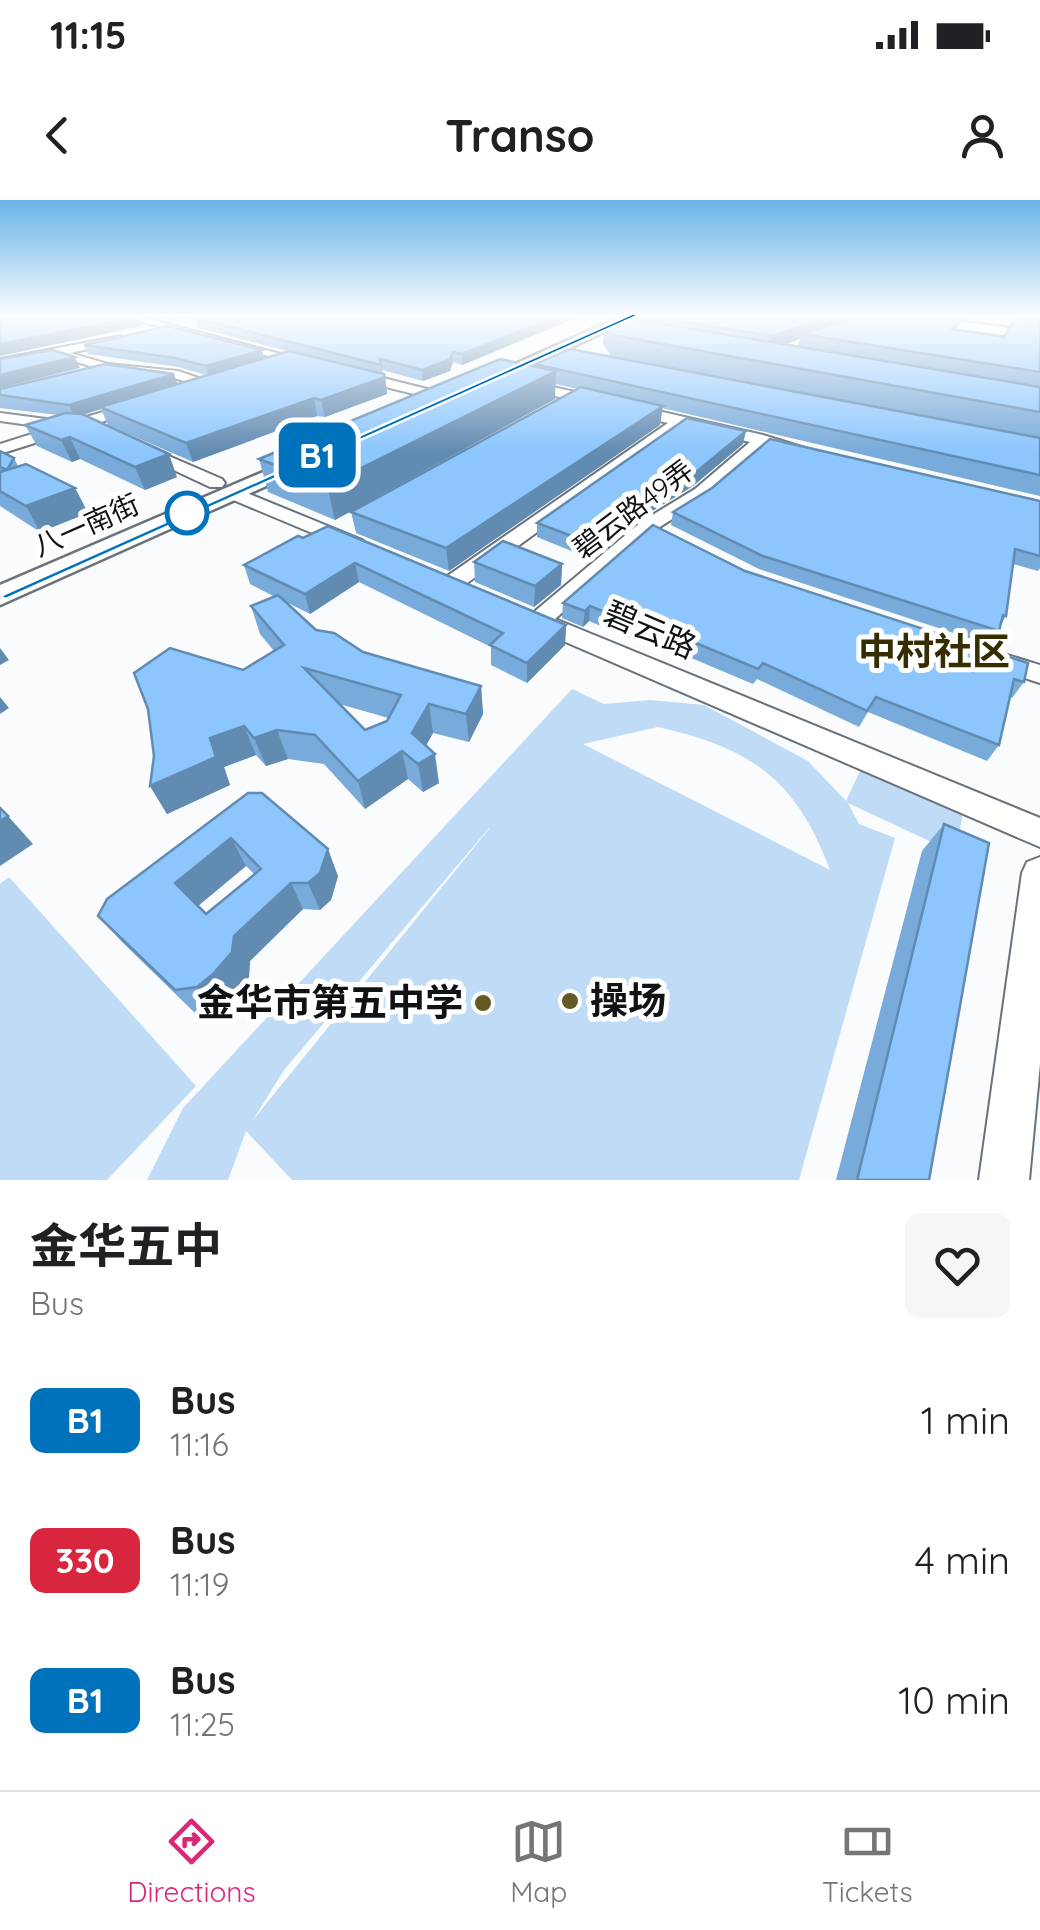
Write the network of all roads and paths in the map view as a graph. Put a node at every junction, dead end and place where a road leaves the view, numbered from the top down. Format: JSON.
{"nodes":[{"id":1,"x":83,"y":361,"type":"edge"},
{"id":2,"x":283,"y":361,"type":"edge"},
{"id":3,"x":302,"y":361,"type":"edge"},
{"id":4,"x":516,"y":361,"type":"edge"},
{"id":5,"x":531,"y":361,"type":"edge"},
{"id":6,"x":325,"y":367,"type":"edge"},
{"id":7,"x":107,"y":368,"type":"junction"},
{"id":8,"x":258,"y":368,"type":"edge"},
{"id":9,"x":342,"y":371,"type":"edge"},
{"id":10,"x":492,"y":377,"type":"junction"},
{"id":11,"x":71,"y":378,"type":"edge"},
{"id":12,"x":226,"y":379,"type":"edge"},
{"id":13,"x":209,"y":384,"type":"junction"},
{"id":14,"x":448,"y":389,"type":"junction"},
{"id":15,"x":175,"y":394,"type":"edge"},
{"id":16,"x":577,"y":397,"type":"junction"},
{"id":17,"x":158,"y":400,"type":"edge"},
{"id":18,"x":560,"y":407,"type":"edge"},
{"id":19,"x":398,"y":412,"type":"edge"},
{"id":20,"x":0,"y":416,"type":"edge"},
{"id":21,"x":681,"y":422,"type":"junction"},
{"id":22,"x":72,"y":426,"type":"junction"},
{"id":23,"x":113,"y":436,"type":"edge"},
{"id":24,"x":763,"y":440,"type":"junction"},
{"id":25,"x":130,"y":443,"type":"edge"},
{"id":26,"x":308,"y":443,"type":"edge"},
{"id":27,"x":332,"y":448,"type":"edge"},
{"id":28,"x":0,"y":449,"type":"edge"},
{"id":29,"x":818,"y":454,"type":"edge"},
{"id":30,"x":224,"y":488,"type":"junction"},
{"id":31,"x":358,"y":520,"type":"edge"},
{"id":32,"x":648,"y":526,"type":"junction"},
{"id":33,"x":332,"y":534,"type":"junction"},
{"id":34,"x":682,"y":543,"type":"edge"},
{"id":35,"x":383,"y":556,"type":"edge"},
{"id":36,"x":0,"y":576,"type":"edge"},
{"id":37,"x":0,"y":596,"type":"edge"},
{"id":38,"x":538,"y":621,"type":"junction"},
{"id":39,"x":969,"y":650,"type":"edge"},
{"id":40,"x":1040,"y":674,"type":"edge"},
{"id":41,"x":1040,"y":833,"type":"edge"},
{"id":42,"x":1040,"y":873,"type":"edge"},
{"id":43,"x":1004,"y":1180,"type":"edge"}],
"edges":[{"from":1,"to":7,"type":"street"},
{"from":2,"to":8,"type":"street"},
{"from":3,"to":6,"type":"street"},
{"from":4,"to":14,"type":"main road"},
{"from":5,"to":10,"type":"main road"},
{"from":7,"to":11,"type":"street"},
{"from":7,"to":13,"type":"street"},
{"from":9,"to":14,"type":"street"},
{"from":10,"to":14,"type":"main road"},
{"from":10,"to":16,"type":"street"},
{"from":12,"to":13,"type":"street"},
{"from":13,"to":15,"type":"street"},
{"from":14,"to":19,"type":"main road"},
{"from":16,"to":18,"type":"street"},
{"from":16,"to":21,"type":"street"},
{"from":17,"to":22,"type":"street"},
{"from":20,"to":22,"type":"street"},
{"from":21,"to":24,"type":"street"},
{"from":21,"to":38,"type":"street","name":"碧云路"},
{"from":22,"to":23,"type":"street"},
{"from":22,"to":28,"type":"street"},
{"from":24,"to":29,"type":"street"},
{"from":24,"to":32,"type":"street","name":"碧云路49弄"},
{"from":25,"to":30,"type":"street"},
{"from":26,"to":30,"type":"main road","name":"八一南街"},
{"from":27,"to":30,"type":"main road","name":"八一南街"},
{"from":30,"to":33,"type":"street"},
{"from":30,"to":36,"type":"main road","name":"八一南街"},
{"from":30,"to":37,"type":"main road","name":"八一南街"},
{"from":31,"to":33,"type":"street"},
{"from":32,"to":34,"type":"street"},
{"from":32,"to":38,"type":"street","name":"碧云路49弄"},
{"from":33,"to":35,"type":"street"},
{"from":38,"to":41,"type":"street","name":"碧云路"},
{"from":39,"to":40,"type":"street"},
{"from":42,"to":43,"type":"street"}]}
